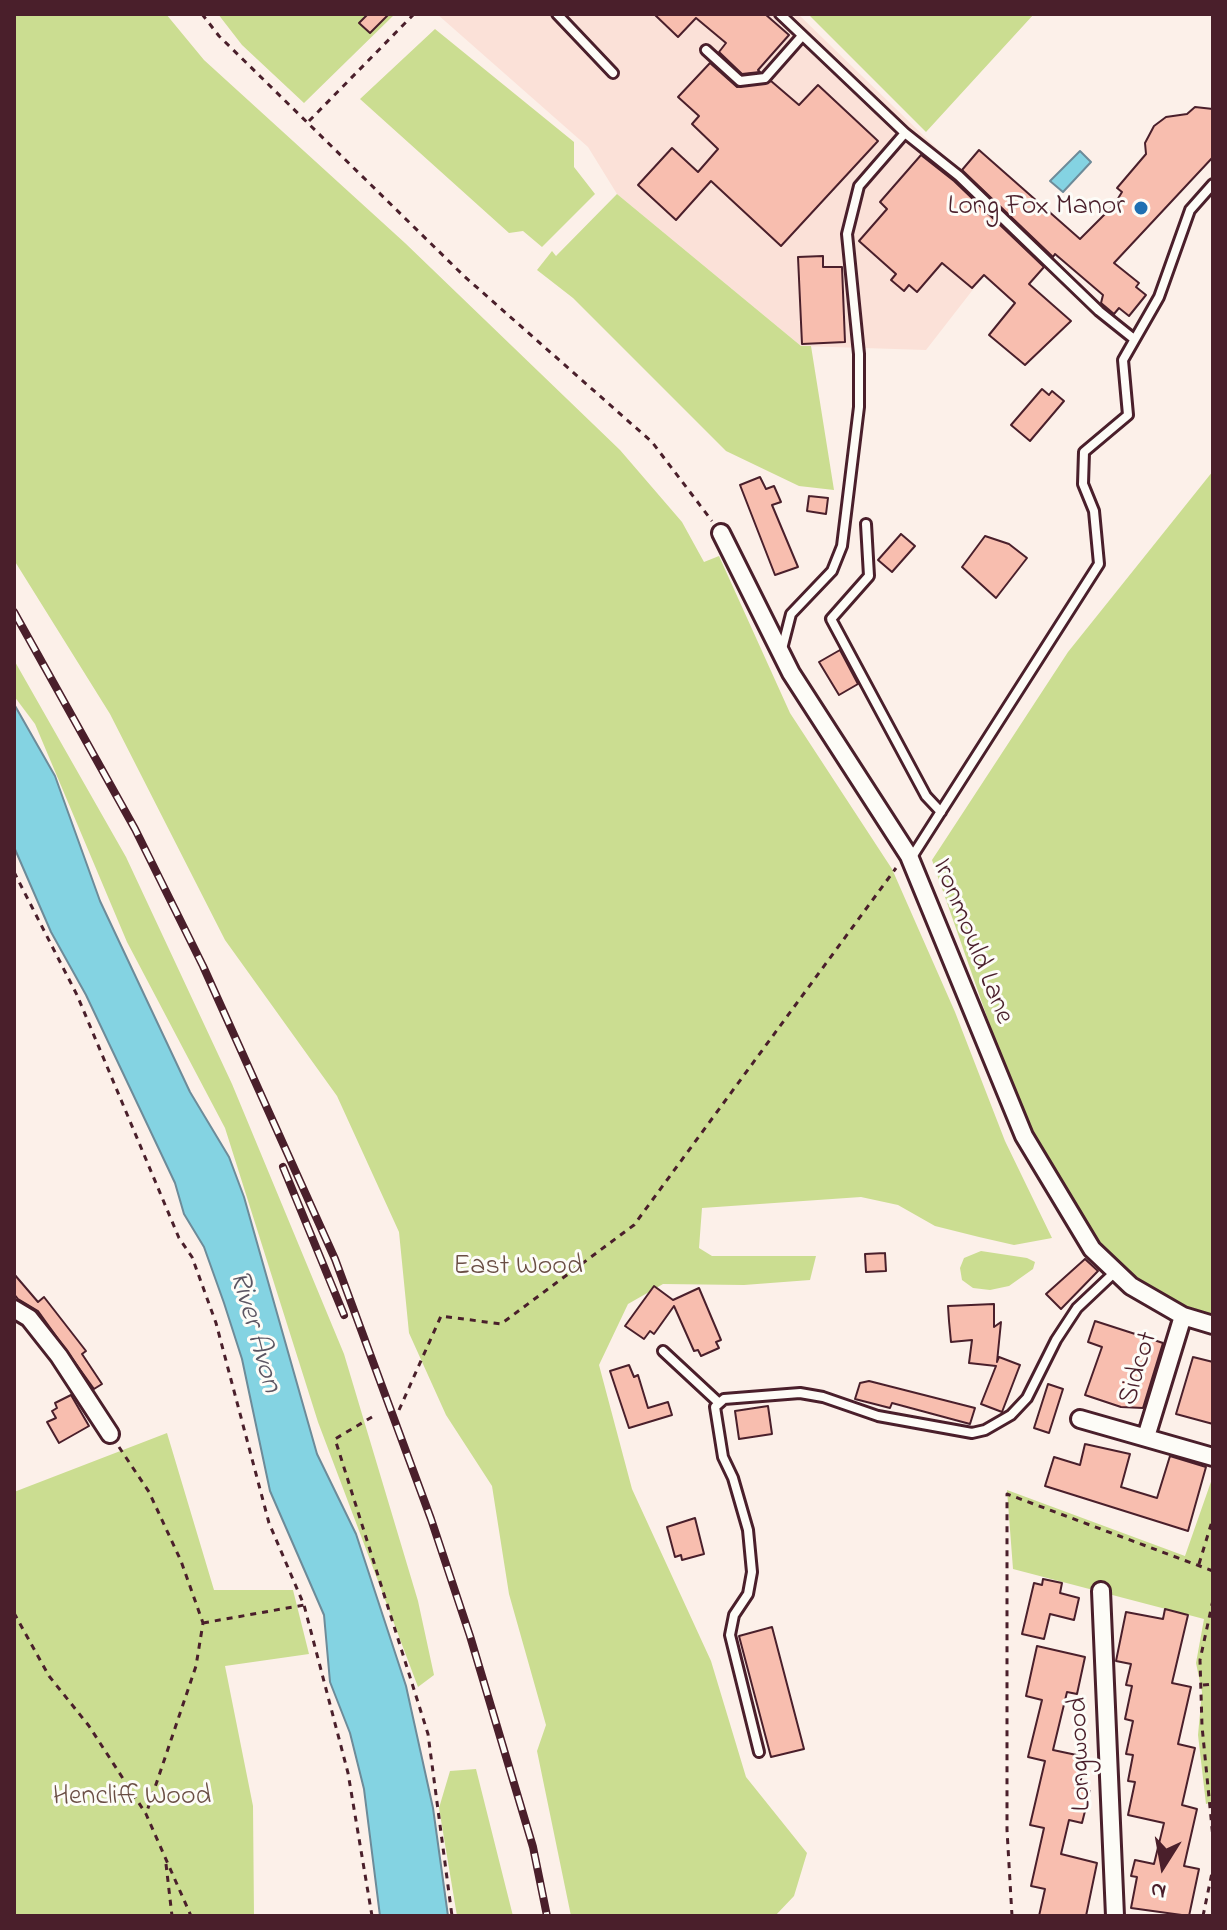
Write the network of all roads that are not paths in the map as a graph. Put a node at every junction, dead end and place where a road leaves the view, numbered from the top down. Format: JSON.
{"nodes":[{"id":1,"x":557,"y":14,"type":"edge"},
{"id":2,"x":780,"y":14,"type":"edge"},
{"id":3,"x":802,"y":36,"type":"junction"},
{"id":4,"x":706,"y":50,"type":"dead end"},
{"id":5,"x":613,"y":73,"type":"dead end"},
{"id":6,"x":905,"y":133,"type":"junction"},
{"id":7,"x":1213,"y":184,"type":"edge"},
{"id":8,"x":1134,"y":339,"type":"junction"},
{"id":9,"x":866,"y":524,"type":"dead end"},
{"id":10,"x":721,"y":533,"type":"road end"},
{"id":11,"x":780,"y":653,"type":"junction"},
{"id":12,"x":941,"y":812,"type":"junction"},
{"id":13,"x":910,"y":858,"type":"junction"},
{"id":14,"x":1116,"y":1271,"type":"junction"},
{"id":15,"x":14,"y":1309,"type":"edge"},
{"id":16,"x":1183,"y":1316,"type":"junction"},
{"id":17,"x":1213,"y":1325,"type":"edge"},
{"id":18,"x":663,"y":1351,"type":"dead end"},
{"id":19,"x":719,"y":1403,"type":"junction"},
{"id":20,"x":1080,"y":1419,"type":"dead end"},
{"id":21,"x":110,"y":1434,"type":"road end"},
{"id":22,"x":1146,"y":1437,"type":"junction"},
{"id":23,"x":1213,"y":1457,"type":"edge"},
{"id":24,"x":1101,"y":1591,"type":"dead end"},
{"id":25,"x":759,"y":1752,"type":"dead end"},
{"id":26,"x":1115,"y":1916,"type":"edge"}],
"edges":[{"from":1,"to":5,"type":"lane"},
{"from":2,"to":3,"type":"lane"},
{"from":3,"to":4,"type":"lane"},
{"from":3,"to":6,"type":"lane"},
{"from":6,"to":8,"type":"lane"},
{"from":6,"to":11,"type":"lane"},
{"from":7,"to":8,"type":"lane"},
{"from":8,"to":12,"type":"lane"},
{"from":9,"to":12,"type":"lane"},
{"from":10,"to":11,"type":"street","name":"Ironmould Lane"},
{"from":11,"to":13,"type":"street","name":"Ironmould Lane"},
{"from":12,"to":13,"type":"lane"},
{"from":13,"to":14,"type":"street","name":"Ironmould Lane"},
{"from":14,"to":16,"type":"street","name":"Ironmould Lane"},
{"from":14,"to":19,"type":"lane"},
{"from":15,"to":21,"type":"street"},
{"from":16,"to":17,"type":"street","name":"Ironmould Lane"},
{"from":16,"to":22,"type":"street","name":"Sidcot"},
{"from":18,"to":19,"type":"lane"},
{"from":19,"to":25,"type":"lane"},
{"from":20,"to":22,"type":"street","name":"Sidcot"},
{"from":22,"to":23,"type":"street","name":"Sidcot"},
{"from":24,"to":26,"type":"street","name":"Longwood"}]}
